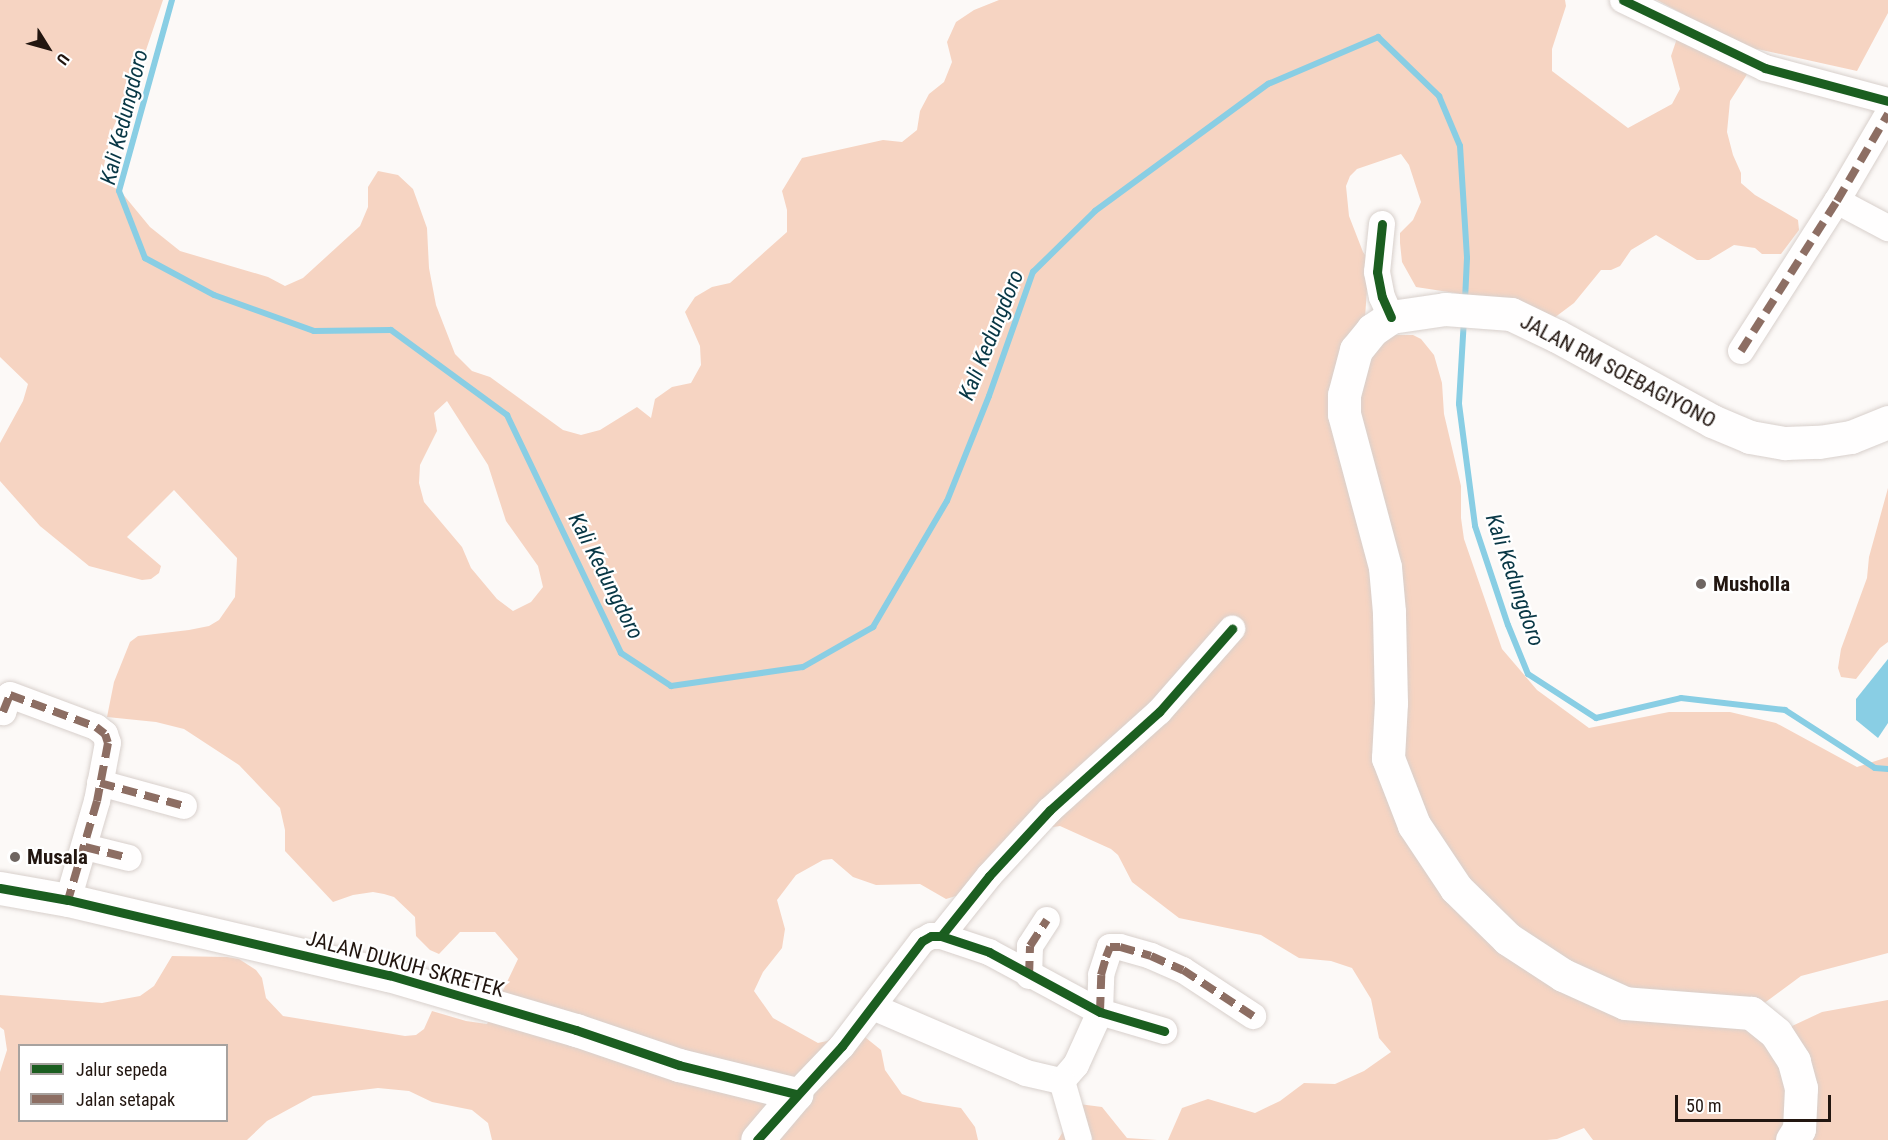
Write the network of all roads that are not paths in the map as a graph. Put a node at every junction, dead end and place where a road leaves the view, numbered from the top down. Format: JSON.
{"nodes":[{"id":1,"x":1623,"y":0,"type":"edge"},
{"id":2,"x":1888,"y":101,"type":"edge"},
{"id":3,"x":1888,"y":114,"type":"edge"},
{"id":4,"x":1837,"y":201,"type":"junction"},
{"id":5,"x":1382,"y":224,"type":"dead end"},
{"id":6,"x":1888,"y":228,"type":"edge"},
{"id":7,"x":1391,"y":317,"type":"junction"},
{"id":8,"x":1741,"y":351,"type":"dead end"},
{"id":9,"x":1888,"y":422,"type":"edge"},
{"id":10,"x":1232,"y":629,"type":"dead end"},
{"id":11,"x":0,"y":710,"type":"edge"},
{"id":12,"x":100,"y":783,"type":"junction"},
{"id":13,"x":184,"y":806,"type":"dead end"},
{"id":14,"x":85,"y":848,"type":"junction"},
{"id":15,"x":129,"y":858,"type":"dead end"},
{"id":16,"x":0,"y":888,"type":"edge"},
{"id":17,"x":68,"y":900,"type":"junction"},
{"id":18,"x":1047,"y":920,"type":"dead end"},
{"id":19,"x":941,"y":936,"type":"junction"},
{"id":20,"x":1029,"y":975,"type":"junction"},
{"id":21,"x":873,"y":1007,"type":"junction"},
{"id":22,"x":1100,"y":1012,"type":"junction"},
{"id":23,"x":1253,"y":1016,"type":"dead end"},
{"id":24,"x":1164,"y":1031,"type":"dead end"},
{"id":25,"x":1062,"y":1081,"type":"junction"},
{"id":26,"x":796,"y":1094,"type":"junction"},
{"id":27,"x":756,"y":1140,"type":"edge"},
{"id":28,"x":1079,"y":1140,"type":"edge"},
{"id":29,"x":1792,"y":1140,"type":"edge"}],
"edges":[{"from":1,"to":2,"type":"street"},
{"from":3,"to":4,"type":"street"},
{"from":4,"to":6,"type":"street"},
{"from":4,"to":8,"type":"street"},
{"from":5,"to":7,"type":"street"},
{"from":7,"to":9,"type":"main road","name":"JALAN RM SOEBAGIYONO"},
{"from":7,"to":29,"type":"main road","name":"JALAN RM SOEBAGIYONO"},
{"from":10,"to":19,"type":"street"},
{"from":11,"to":12,"type":"street"},
{"from":12,"to":13,"type":"street"},
{"from":12,"to":14,"type":"street"},
{"from":14,"to":15,"type":"street"},
{"from":14,"to":17,"type":"street"},
{"from":16,"to":17,"type":"main road","name":"JALAN DUKUH SKRETEK"},
{"from":17,"to":26,"type":"main road","name":"JALAN DUKUH SKRETEK"},
{"from":18,"to":20,"type":"street"},
{"from":19,"to":20,"type":"street"},
{"from":19,"to":21,"type":"street"},
{"from":20,"to":22,"type":"street"},
{"from":21,"to":25,"type":"street"},
{"from":21,"to":26,"type":"street"},
{"from":22,"to":23,"type":"street"},
{"from":22,"to":24,"type":"street"},
{"from":22,"to":25,"type":"street"},
{"from":25,"to":28,"type":"street"},
{"from":26,"to":27,"type":"main road"}]}
